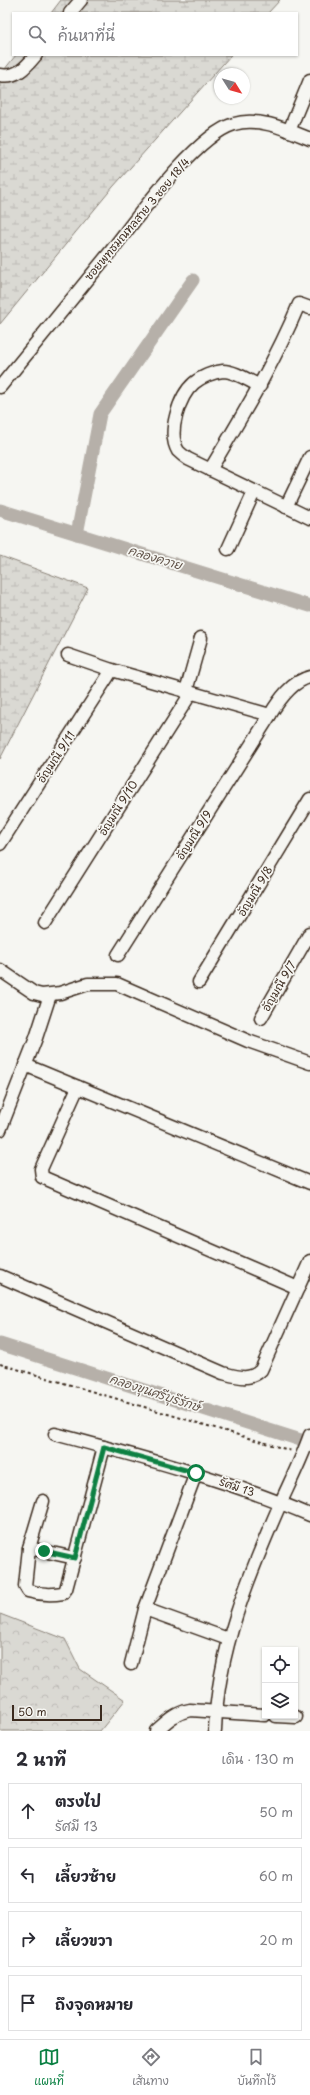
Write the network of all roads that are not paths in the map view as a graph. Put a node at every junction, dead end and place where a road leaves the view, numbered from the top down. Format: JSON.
{"nodes":[{"id":1,"x":81,"y":0,"type":"edge"},
{"id":2,"x":71,"y":12,"type":"edge"},
{"id":3,"x":35,"y":56,"type":"edge"},
{"id":4,"x":0,"y":75,"type":"edge"},
{"id":5,"x":310,"y":80,"type":"edge"},
{"id":6,"x":288,"y":130,"type":"junction"},
{"id":7,"x":310,"y":139,"type":"edge"},
{"id":8,"x":310,"y":308,"type":"edge"},
{"id":9,"x":260,"y":386,"type":"junction"},
{"id":10,"x":0,"y":387,"type":"edge"},
{"id":11,"x":310,"y":457,"type":"edge"},
{"id":12,"x":210,"y":470,"type":"junction"},
{"id":13,"x":254,"y":492,"type":"junction"},
{"id":14,"x":286,"y":507,"type":"junction"},
{"id":15,"x":310,"y":518,"type":"edge"},
{"id":16,"x":228,"y":549,"type":"dead end"},
{"id":17,"x":201,"y":638,"type":"dead end"},
{"id":18,"x":68,"y":655,"type":"dead end"},
{"id":19,"x":112,"y":670,"type":"junction"},
{"id":20,"x":310,"y":677,"type":"edge"},
{"id":21,"x":188,"y":692,"type":"junction"},
{"id":22,"x":270,"y":715,"type":"junction"},
{"id":23,"x":310,"y":799,"type":"edge"},
{"id":24,"x":0,"y":844,"type":"edge"},
{"id":25,"x":45,"y":923,"type":"dead end"},
{"id":26,"x":310,"y":933,"type":"edge"},
{"id":27,"x":118,"y":955,"type":"dead end"},
{"id":28,"x":0,"y":970,"type":"edge"},
{"id":29,"x":199,"y":982,"type":"dead end"},
{"id":30,"x":50,"y":996,"type":"junction"},
{"id":31,"x":261,"y":1018,"type":"dead end"},
{"id":32,"x":310,"y":1063,"type":"edge"},
{"id":33,"x":26,"y":1066,"type":"junction"},
{"id":34,"x":78,"y":1087,"type":"junction"},
{"id":35,"x":0,"y":1130,"type":"edge"},
{"id":36,"x":310,"y":1183,"type":"edge"},
{"id":37,"x":310,"y":1262,"type":"edge"},
{"id":38,"x":0,"y":1276,"type":"edge"},
{"id":39,"x":298,"y":1288,"type":"junction"},
{"id":40,"x":54,"y":1434,"type":"dead end"},
{"id":41,"x":310,"y":1435,"type":"edge"},
{"id":42,"x":104,"y":1447,"type":"junction"},
{"id":43,"x":196,"y":1473,"type":"junction"},
{"id":44,"x":43,"y":1501,"type":"dead end"},
{"id":45,"x":281,"y":1502,"type":"junction"},
{"id":46,"x":310,"y":1515,"type":"edge"},
{"id":47,"x":29,"y":1548,"type":"junction"},
{"id":48,"x":75,"y":1558,"type":"junction"},
{"id":49,"x":145,"y":1609,"type":"junction"},
{"id":50,"x":228,"y":1639,"type":"junction"},
{"id":51,"x":131,"y":1664,"type":"dead end"},
{"id":52,"x":215,"y":1713,"type":"junction"},
{"id":53,"x":262,"y":1715,"type":"edge"},
{"id":54,"x":156,"y":1731,"type":"edge"},
{"id":55,"x":215,"y":1731,"type":"edge"}],
"edges":[{"from":1,"to":2,"type":"street"},
{"from":3,"to":4,"type":"street"},
{"from":5,"to":6,"type":"street"},
{"from":6,"to":7,"type":"street","name":"ซอยพุทธมณฑลสาย 3 ซอย 18/4"},
{"from":6,"to":10,"type":"street","name":"ซอยพุทธมณฑลสาย 3 ซอย 18/4"},
{"from":8,"to":9,"type":"street"},
{"from":9,"to":12,"type":"street"},
{"from":9,"to":12,"type":"street"},
{"from":11,"to":14,"type":"street"},
{"from":12,"to":13,"type":"street"},
{"from":13,"to":14,"type":"street"},
{"from":13,"to":16,"type":"street"},
{"from":14,"to":15,"type":"street"},
{"from":17,"to":21,"type":"street","name":"อัญมณี 9/10"},
{"from":18,"to":19,"type":"street"},
{"from":19,"to":21,"type":"street"},
{"from":19,"to":24,"type":"street","name":"อัญมณี 9/11"},
{"from":20,"to":22,"type":"street","name":"อัญมณี 9/9"},
{"from":21,"to":22,"type":"street"},
{"from":21,"to":25,"type":"street","name":"อัญมณี 9/10"},
{"from":22,"to":27,"type":"street","name":"อัญมณี 9/9"},
{"from":23,"to":29,"type":"street","name":"อัญมณี 9/8"},
{"from":26,"to":31,"type":"street","name":"อัญมณี 9/7"},
{"from":28,"to":30,"type":"street"},
{"from":30,"to":32,"type":"street"},
{"from":30,"to":33,"type":"street"},
{"from":33,"to":34,"type":"street"},
{"from":33,"to":35,"type":"street"},
{"from":34,"to":36,"type":"street"},
{"from":34,"to":39,"type":"street"},
{"from":37,"to":39,"type":"street"},
{"from":38,"to":39,"type":"street"},
{"from":40,"to":42,"type":"street","name":"รัศมี 13"},
{"from":41,"to":45,"type":"street"},
{"from":42,"to":43,"type":"street","name":"รัศมี 13"},
{"from":42,"to":48,"type":"street"},
{"from":43,"to":45,"type":"street","name":"รัศมี 13"},
{"from":43,"to":49,"type":"street"},
{"from":44,"to":47,"type":"street"},
{"from":45,"to":46,"type":"street","name":"รัศมี 13"},
{"from":45,"to":50,"type":"street"},
{"from":47,"to":48,"type":"street"},
{"from":47,"to":48,"type":"street"},
{"from":49,"to":50,"type":"street"},
{"from":49,"to":51,"type":"street"},
{"from":50,"to":52,"type":"street"},
{"from":52,"to":53,"type":"street"},
{"from":52,"to":54,"type":"street"},
{"from":52,"to":55,"type":"street"}]}
